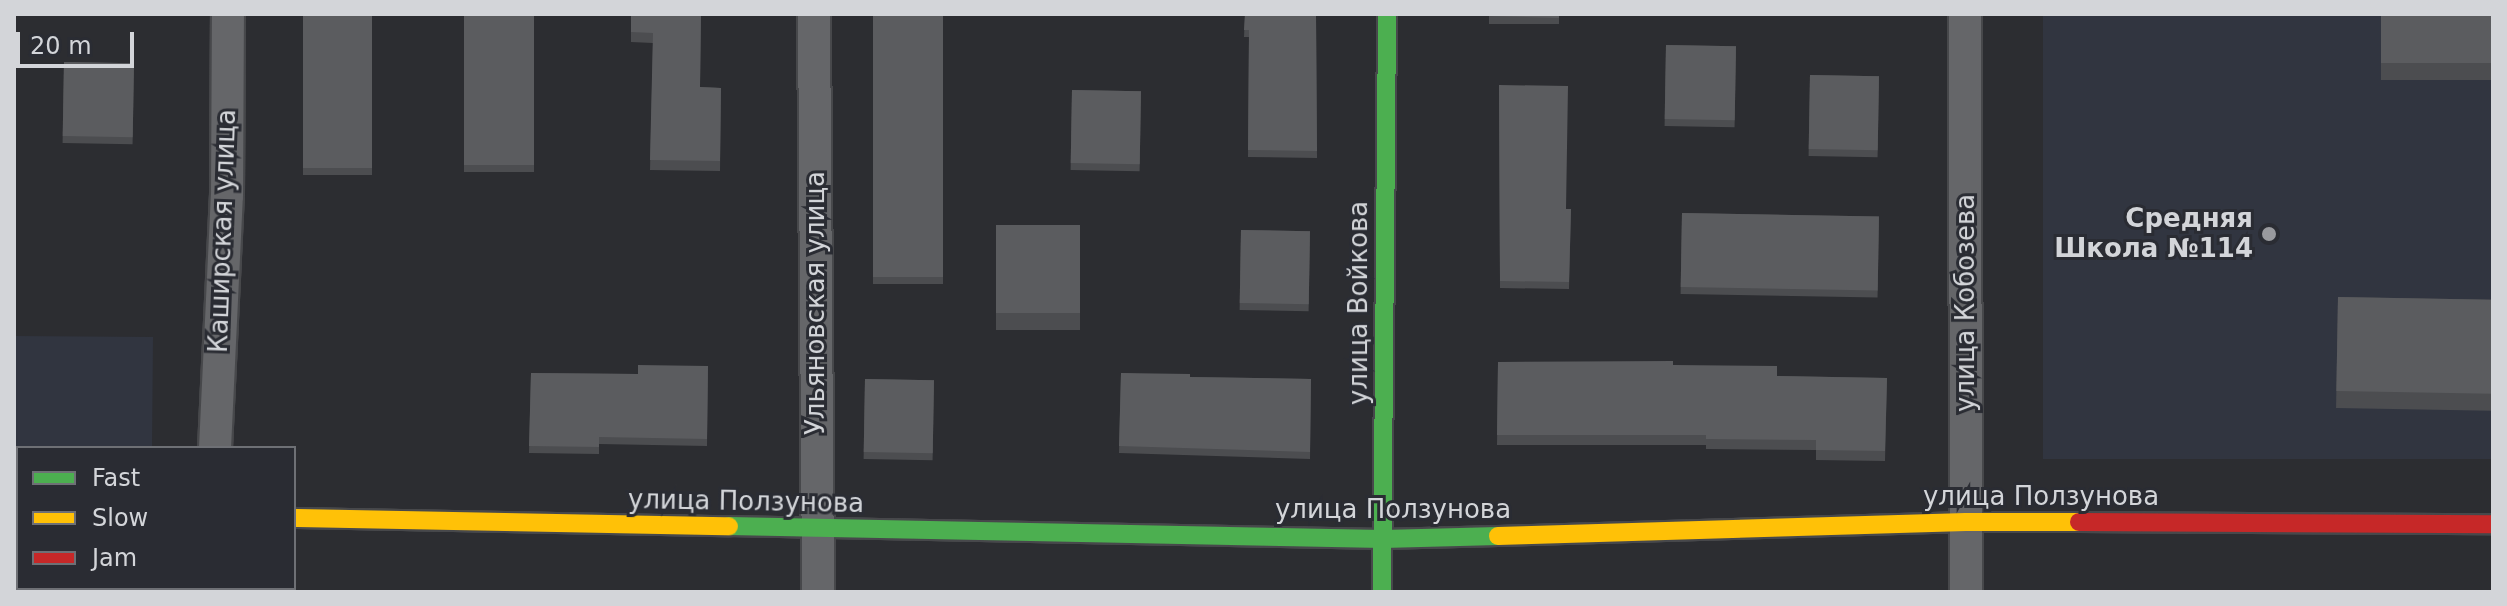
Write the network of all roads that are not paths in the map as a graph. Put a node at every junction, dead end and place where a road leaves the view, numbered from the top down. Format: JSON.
{"nodes":[{"id":1,"x":228,"y":14,"type":"edge"},
{"id":2,"x":814,"y":14,"type":"edge"},
{"id":3,"x":1387,"y":14,"type":"edge"},
{"id":4,"x":1965,"y":14,"type":"edge"},
{"id":5,"x":215,"y":446,"type":"edge"},
{"id":6,"x":296,"y":518,"type":"edge"},
{"id":7,"x":1966,"y":522,"type":"junction"},
{"id":8,"x":2493,"y":524,"type":"edge"},
{"id":9,"x":818,"y":530,"type":"junction"},
{"id":10,"x":1383,"y":539,"type":"junction"},
{"id":11,"x":818,"y":592,"type":"edge"},
{"id":12,"x":1382,"y":592,"type":"edge"},
{"id":13,"x":1966,"y":592,"type":"edge"}],
"edges":[{"from":1,"to":5,"type":"street","name":"Каширская улица"},
{"from":2,"to":9,"type":"street","name":"Ульяновская улица"},
{"from":3,"to":10,"type":"street","name":"улица Войкова"},
{"from":4,"to":7,"type":"street","name":"улица Кобозева"},
{"from":6,"to":9,"type":"street","name":"улица Ползунова"},
{"from":7,"to":8,"type":"street","name":"улица Ползунова"},
{"from":7,"to":10,"type":"street","name":"улица Ползунова"},
{"from":7,"to":13,"type":"street","name":"улица Кобозева"},
{"from":9,"to":10,"type":"street","name":"улица Ползунова"},
{"from":9,"to":11,"type":"street","name":"Ульяновская улица"},
{"from":10,"to":12,"type":"street","name":"улица Войкова"}]}
